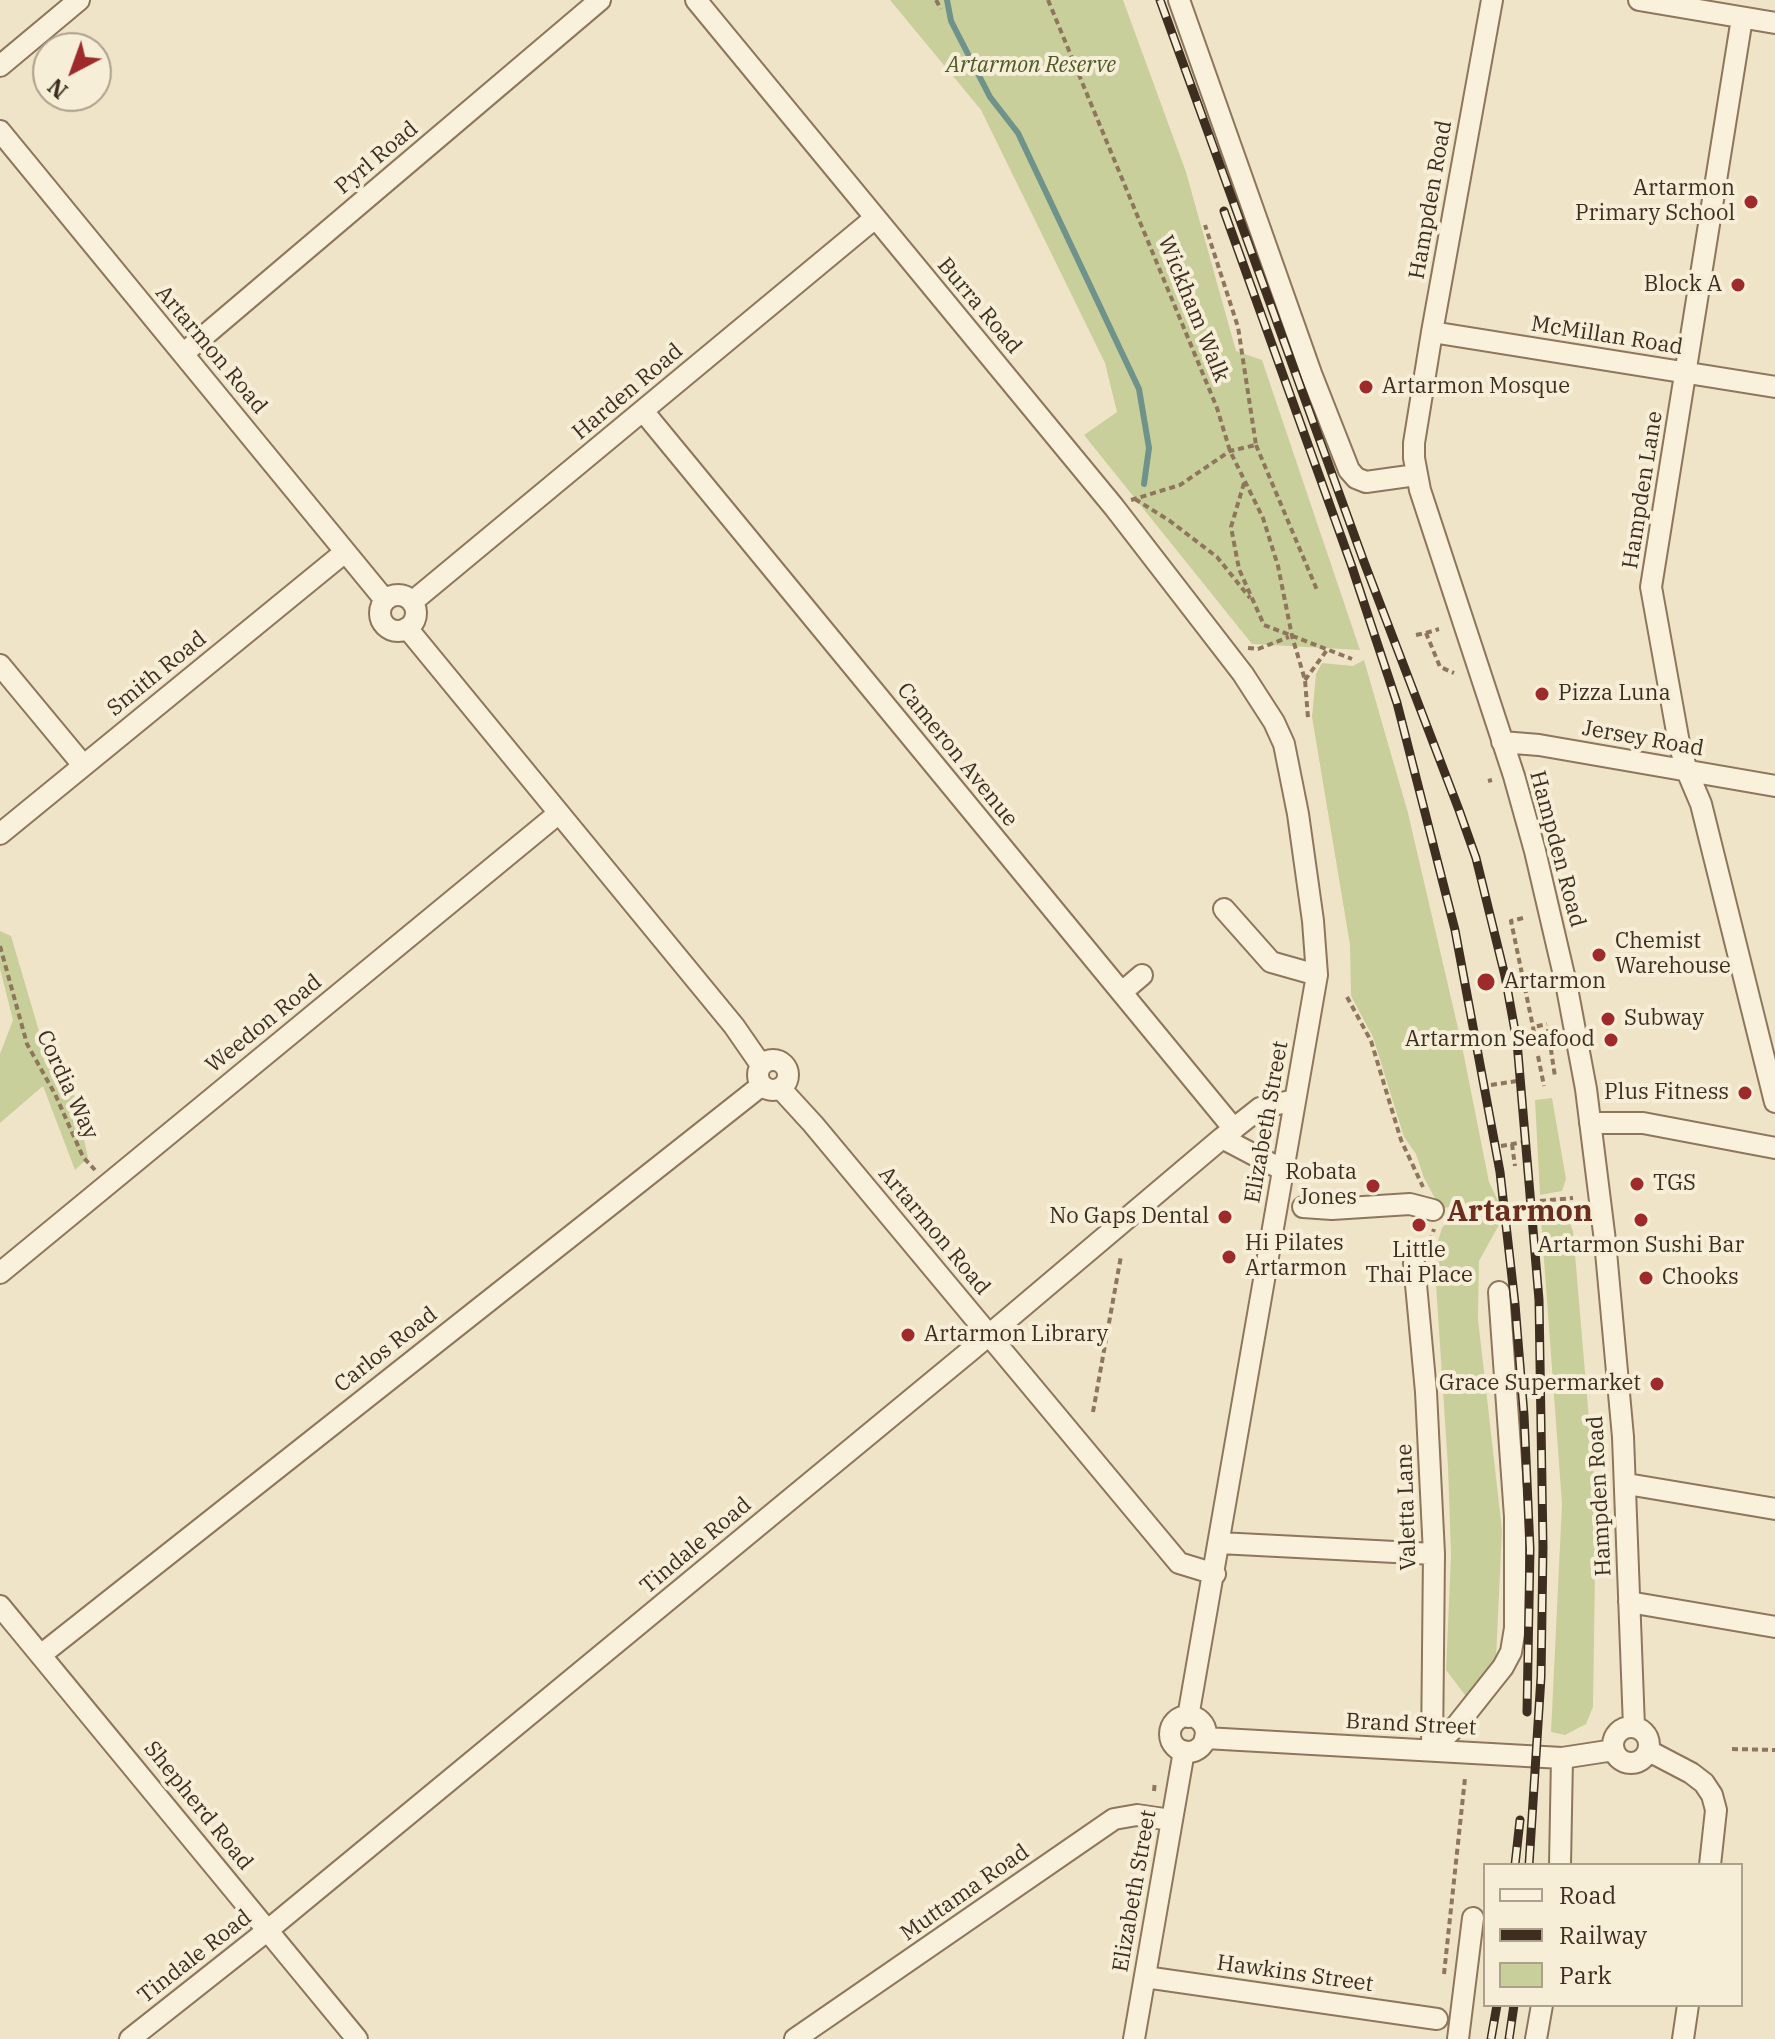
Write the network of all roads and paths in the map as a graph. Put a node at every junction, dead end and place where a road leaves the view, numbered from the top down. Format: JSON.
{"nodes":[{"id":1,"x":79,"y":0,"type":"edge"},
{"id":2,"x":600,"y":0,"type":"edge"},
{"id":3,"x":696,"y":0,"type":"edge"},
{"id":4,"x":936,"y":0,"type":"edge"},
{"id":5,"x":1048,"y":0,"type":"edge"},
{"id":6,"x":1179,"y":0,"type":"edge"},
{"id":7,"x":1492,"y":0,"type":"edge"},
{"id":8,"x":1639,"y":0,"type":"edge"},
{"id":9,"x":941,"y":9,"type":"dead end"},
{"id":10,"x":1742,"y":18,"type":"junction"},
{"id":11,"x":1775,"y":23,"type":"edge"},
{"id":12,"x":0,"y":66,"type":"edge"},
{"id":13,"x":0,"y":131,"type":"edge"},
{"id":14,"x":875,"y":218,"type":"junction"},
{"id":15,"x":1205,"y":225,"type":"dead end"},
{"id":16,"x":1432,"y":332,"type":"junction"},
{"id":17,"x":184,"y":353,"type":"junction"},
{"id":18,"x":1686,"y":373,"type":"junction"},
{"id":19,"x":1775,"y":387,"type":"edge"},
{"id":20,"x":643,"y":411,"type":"junction"},
{"id":21,"x":1256,"y":445,"type":"junction"},
{"id":22,"x":1230,"y":451,"type":"junction"},
{"id":23,"x":1416,"y":475,"type":"junction"},
{"id":24,"x":1245,"y":481,"type":"junction"},
{"id":25,"x":1135,"y":499,"type":"junction"},
{"id":26,"x":1114,"y":507,"type":"junction"},
{"id":27,"x":345,"y":552,"type":"junction"},
{"id":28,"x":1317,"y":590,"type":"dead end"},
{"id":29,"x":385,"y":600,"type":"junction"},
{"id":30,"x":412,"y":602,"type":"junction"},
{"id":31,"x":1253,"y":602,"type":"junction"},
{"id":32,"x":407,"y":628,"type":"junction"},
{"id":33,"x":1439,"y":629,"type":"dead end"},
{"id":34,"x":1426,"y":633,"type":"junction"},
{"id":35,"x":1416,"y":635,"type":"dead end"},
{"id":36,"x":1292,"y":636,"type":"junction"},
{"id":37,"x":1221,"y":646,"type":"junction"},
{"id":38,"x":1327,"y":650,"type":"junction"},
{"id":39,"x":1352,"y":659,"type":"dead end"},
{"id":40,"x":0,"y":665,"type":"edge"},
{"id":41,"x":1454,"y":673,"type":"dead end"},
{"id":42,"x":1305,"y":680,"type":"junction"},
{"id":43,"x":1308,"y":718,"type":"dead end"},
{"id":44,"x":1502,"y":742,"type":"junction"},
{"id":45,"x":83,"y":765,"type":"junction"},
{"id":46,"x":1687,"y":771,"type":"junction"},
{"id":47,"x":1775,"y":786,"type":"edge"},
{"id":48,"x":559,"y":813,"type":"junction"},
{"id":49,"x":0,"y":834,"type":"edge"},
{"id":50,"x":1224,"y":909,"type":"dead end"},
{"id":51,"x":1523,"y":918,"type":"dead end"},
{"id":52,"x":0,"y":946,"type":"edge"},
{"id":53,"x":1142,"y":975,"type":"dead end"},
{"id":54,"x":1317,"y":975,"type":"junction"},
{"id":55,"x":1122,"y":992,"type":"junction"},
{"id":56,"x":1347,"y":997,"type":"dead end"},
{"id":57,"x":1552,"y":1058,"type":"junction"},
{"id":58,"x":1555,"y":1077,"type":"dead end"},
{"id":59,"x":768,"y":1079,"type":"junction"},
{"id":60,"x":1517,"y":1081,"type":"dead end"},
{"id":61,"x":1504,"y":1083,"type":"junction"},
{"id":62,"x":1491,"y":1085,"type":"dead end"},
{"id":63,"x":1544,"y":1086,"type":"dead end"},
{"id":64,"x":1505,"y":1091,"type":"dead end"},
{"id":65,"x":1295,"y":1100,"type":"junction"},
{"id":66,"x":1775,"y":1102,"type":"edge"},
{"id":67,"x":1590,"y":1123,"type":"junction"},
{"id":68,"x":1228,"y":1133,"type":"junction"},
{"id":69,"x":1401,"y":1140,"type":"dead end"},
{"id":70,"x":1524,"y":1142,"type":"dead end"},
{"id":71,"x":1512,"y":1144,"type":"junction"},
{"id":72,"x":1501,"y":1146,"type":"dead end"},
{"id":73,"x":1775,"y":1148,"type":"edge"},
{"id":74,"x":1515,"y":1166,"type":"dead end"},
{"id":75,"x":1283,"y":1170,"type":"junction"},
{"id":76,"x":107,"y":1184,"type":"junction"},
{"id":77,"x":1573,"y":1198,"type":"dead end"},
{"id":78,"x":1540,"y":1201,"type":"dead end"},
{"id":79,"x":1498,"y":1206,"type":"dead end"},
{"id":80,"x":1303,"y":1207,"type":"dead end"},
{"id":81,"x":1433,"y":1210,"type":"joint"},
{"id":82,"x":1121,"y":1256,"type":"dead end"},
{"id":83,"x":1414,"y":1263,"type":"dead end"},
{"id":84,"x":0,"y":1273,"type":"edge"},
{"id":85,"x":1499,"y":1292,"type":"dead end"},
{"id":86,"x":989,"y":1335,"type":"junction"},
{"id":87,"x":1093,"y":1412,"type":"dead end"},
{"id":88,"x":1627,"y":1484,"type":"junction"},
{"id":89,"x":1775,"y":1509,"type":"edge"},
{"id":90,"x":1219,"y":1543,"type":"junction"},
{"id":91,"x":1434,"y":1554,"type":"junction"},
{"id":92,"x":1215,"y":1574,"type":"junction"},
{"id":93,"x":1629,"y":1602,"type":"junction"},
{"id":94,"x":0,"y":1606,"type":"edge"},
{"id":95,"x":1775,"y":1627,"type":"edge"},
{"id":96,"x":42,"y":1654,"type":"junction"},
{"id":97,"x":1188,"y":1717,"type":"junction"},
{"id":98,"x":1634,"y":1727,"type":"junction"},
{"id":99,"x":1205,"y":1738,"type":"junction"},
{"id":100,"x":1732,"y":1749,"type":"dead end"},
{"id":101,"x":1432,"y":1750,"type":"junction"},
{"id":102,"x":1614,"y":1750,"type":"junction"},
{"id":103,"x":1775,"y":1750,"type":"edge"},
{"id":104,"x":1184,"y":1751,"type":"junction"},
{"id":105,"x":1649,"y":1751,"type":"junction"},
{"id":106,"x":1562,"y":1758,"type":"junction"},
{"id":107,"x":1465,"y":1778,"type":"dead end"},
{"id":108,"x":1155,"y":1781,"type":"dead end"},
{"id":109,"x":1154,"y":1791,"type":"dead end"},
{"id":110,"x":1171,"y":1820,"type":"junction"},
{"id":111,"x":1560,"y":1863,"type":"edge"},
{"id":112,"x":1710,"y":1863,"type":"edge"},
{"id":113,"x":1473,"y":1918,"type":"dead end"},
{"id":114,"x":268,"y":1930,"type":"junction"},
{"id":115,"x":1145,"y":1977,"type":"junction"},
{"id":116,"x":1542,"y":2007,"type":"edge"},
{"id":117,"x":1688,"y":2007,"type":"edge"},
{"id":118,"x":1437,"y":2019,"type":"joint"},
{"id":119,"x":130,"y":2039,"type":"edge"},
{"id":120,"x":357,"y":2039,"type":"edge"},
{"id":121,"x":795,"y":2039,"type":"edge"},
{"id":122,"x":1134,"y":2039,"type":"edge"},
{"id":123,"x":1458,"y":2039,"type":"edge"},
{"id":124,"x":1536,"y":2039,"type":"edge"},
{"id":125,"x":1683,"y":2039,"type":"edge"}],
"edges":[{"from":1,"to":12,"type":"street"},
{"from":2,"to":17,"type":"street","name":"Pyrl Road"},
{"from":3,"to":14,"type":"street","name":"Burra Road"},
{"from":4,"to":9,"type":"path"},
{"from":5,"to":22,"type":"path","name":"Wickham Walk"},
{"from":6,"to":23,"type":"street"},
{"from":7,"to":16,"type":"street","name":"Hampden Road"},
{"from":8,"to":10,"type":"street"},
{"from":10,"to":11,"type":"street"},
{"from":10,"to":18,"type":"street","name":"Hampden Lane"},
{"from":13,"to":17,"type":"street","name":"Artarmon Road"},
{"from":14,"to":20,"type":"street","name":"Harden Road"},
{"from":14,"to":26,"type":"street","name":"Burra Road"},
{"from":15,"to":21,"type":"path"},
{"from":16,"to":18,"type":"street","name":"McMillan Road"},
{"from":16,"to":23,"type":"street","name":"Hampden Road"},
{"from":17,"to":27,"type":"street","name":"Artarmon Road"},
{"from":18,"to":19,"type":"street","name":"McMillan Road"},
{"from":18,"to":46,"type":"street","name":"Hampden Lane"},
{"from":20,"to":30,"type":"street","name":"Harden Road"},
{"from":20,"to":55,"type":"street","name":"Cameron Avenue"},
{"from":21,"to":22,"type":"path"},
{"from":21,"to":28,"type":"path"},
{"from":22,"to":24,"type":"path","name":"Wickham Walk"},
{"from":22,"to":25,"type":"path"},
{"from":23,"to":44,"type":"street","name":"Hampden Road"},
{"from":24,"to":31,"type":"path"},
{"from":24,"to":36,"type":"path","name":"Wickham Walk"},
{"from":25,"to":26,"type":"path"},
{"from":25,"to":31,"type":"path"},
{"from":26,"to":37,"type":"street","name":"Burra Road"},
{"from":27,"to":29,"type":"street","name":"Artarmon Road"},
{"from":27,"to":45,"type":"street","name":"Smith Road"},
{"from":29,"to":30,"type":"street"},
{"from":29,"to":32,"type":"street"},
{"from":30,"to":32,"type":"street"},
{"from":31,"to":36,"type":"path"},
{"from":32,"to":48,"type":"street","name":"Artarmon Road"},
{"from":33,"to":34,"type":"path"},
{"from":34,"to":35,"type":"path"},
{"from":34,"to":41,"type":"path"},
{"from":36,"to":37,"type":"path"},
{"from":36,"to":38,"type":"path"},
{"from":36,"to":42,"type":"path","name":"Wickham Walk"},
{"from":37,"to":54,"type":"street","name":"Elizabeth Street"},
{"from":38,"to":39,"type":"path"},
{"from":38,"to":42,"type":"path"},
{"from":40,"to":45,"type":"street"},
{"from":42,"to":43,"type":"path","name":"Wickham Walk"},
{"from":44,"to":46,"type":"street","name":"Jersey Road"},
{"from":44,"to":67,"type":"street","name":"Hampden Road"},
{"from":45,"to":49,"type":"street","name":"Smith Road"},
{"from":46,"to":47,"type":"street","name":"Jersey Road"},
{"from":46,"to":66,"type":"street","name":"Hampden Lane"},
{"from":48,"to":59,"type":"street","name":"Artarmon Road"},
{"from":48,"to":76,"type":"street","name":"Weedon Road"},
{"from":50,"to":54,"type":"street"},
{"from":51,"to":57,"type":"path"},
{"from":52,"to":76,"type":"path","name":"Cordia Way"},
{"from":53,"to":55,"type":"street"},
{"from":54,"to":65,"type":"street","name":"Elizabeth Street"},
{"from":55,"to":68,"type":"street","name":"Cameron Avenue"},
{"from":56,"to":69,"type":"path"},
{"from":57,"to":58,"type":"path"},
{"from":57,"to":63,"type":"path"},
{"from":59,"to":86,"type":"street","name":"Artarmon Road"},
{"from":59,"to":96,"type":"street","name":"Carlos Road"},
{"from":60,"to":61,"type":"path"},
{"from":61,"to":62,"type":"path"},
{"from":61,"to":64,"type":"path"},
{"from":65,"to":68,"type":"street","name":"Tindale Road"},
{"from":65,"to":75,"type":"street","name":"Elizabeth Street"},
{"from":67,"to":73,"type":"street"},
{"from":67,"to":88,"type":"street","name":"Hampden Road"},
{"from":68,"to":75,"type":"street"},
{"from":68,"to":86,"type":"street","name":"Tindale Road"},
{"from":70,"to":71,"type":"path"},
{"from":71,"to":72,"type":"path"},
{"from":71,"to":74,"type":"path"},
{"from":75,"to":90,"type":"street","name":"Elizabeth Street"},
{"from":76,"to":84,"type":"street","name":"Weedon Road"},
{"from":77,"to":78,"type":"path"},
{"from":79,"to":81,"type":"path"},
{"from":80,"to":81,"type":"street"},
{"from":82,"to":87,"type":"path"},
{"from":83,"to":91,"type":"street","name":"Valetta Lane"},
{"from":85,"to":101,"type":"street"},
{"from":86,"to":92,"type":"street","name":"Artarmon Road"},
{"from":86,"to":114,"type":"street","name":"Tindale Road"},
{"from":88,"to":89,"type":"street"},
{"from":88,"to":93,"type":"street","name":"Hampden Road"},
{"from":90,"to":91,"type":"street"},
{"from":90,"to":92,"type":"street","name":"Elizabeth Street"},
{"from":91,"to":101,"type":"street","name":"Valetta Lane"},
{"from":92,"to":97,"type":"street","name":"Elizabeth Street"},
{"from":93,"to":95,"type":"street"},
{"from":93,"to":98,"type":"street","name":"Hampden Road"},
{"from":94,"to":96,"type":"street","name":"Shepherd Road"},
{"from":96,"to":114,"type":"street","name":"Shepherd Road"},
{"from":97,"to":99,"type":"street"},
{"from":97,"to":104,"type":"street"},
{"from":98,"to":102,"type":"street"},
{"from":98,"to":105,"type":"street"},
{"from":99,"to":101,"type":"street","name":"Brand Street"},
{"from":99,"to":104,"type":"street"},
{"from":100,"to":103,"type":"path"},
{"from":101,"to":106,"type":"street","name":"Brand Street"},
{"from":102,"to":105,"type":"street"},
{"from":102,"to":106,"type":"street","name":"Brand Street"},
{"from":104,"to":110,"type":"street","name":"Elizabeth Street"},
{"from":105,"to":112,"type":"street"},
{"from":106,"to":111,"type":"street"},
{"from":107,"to":118,"type":"path"},
{"from":108,"to":109,"type":"path"},
{"from":110,"to":115,"type":"street","name":"Elizabeth Street"},
{"from":110,"to":121,"type":"street","name":"Muttama Road"},
{"from":113,"to":123,"type":"street"},
{"from":114,"to":119,"type":"street","name":"Tindale Road"},
{"from":114,"to":120,"type":"street","name":"Shepherd Road"},
{"from":115,"to":118,"type":"street","name":"Hawkins Street"},
{"from":115,"to":122,"type":"street","name":"Elizabeth Street"},
{"from":116,"to":124,"type":"street"},
{"from":117,"to":125,"type":"street"}]}
